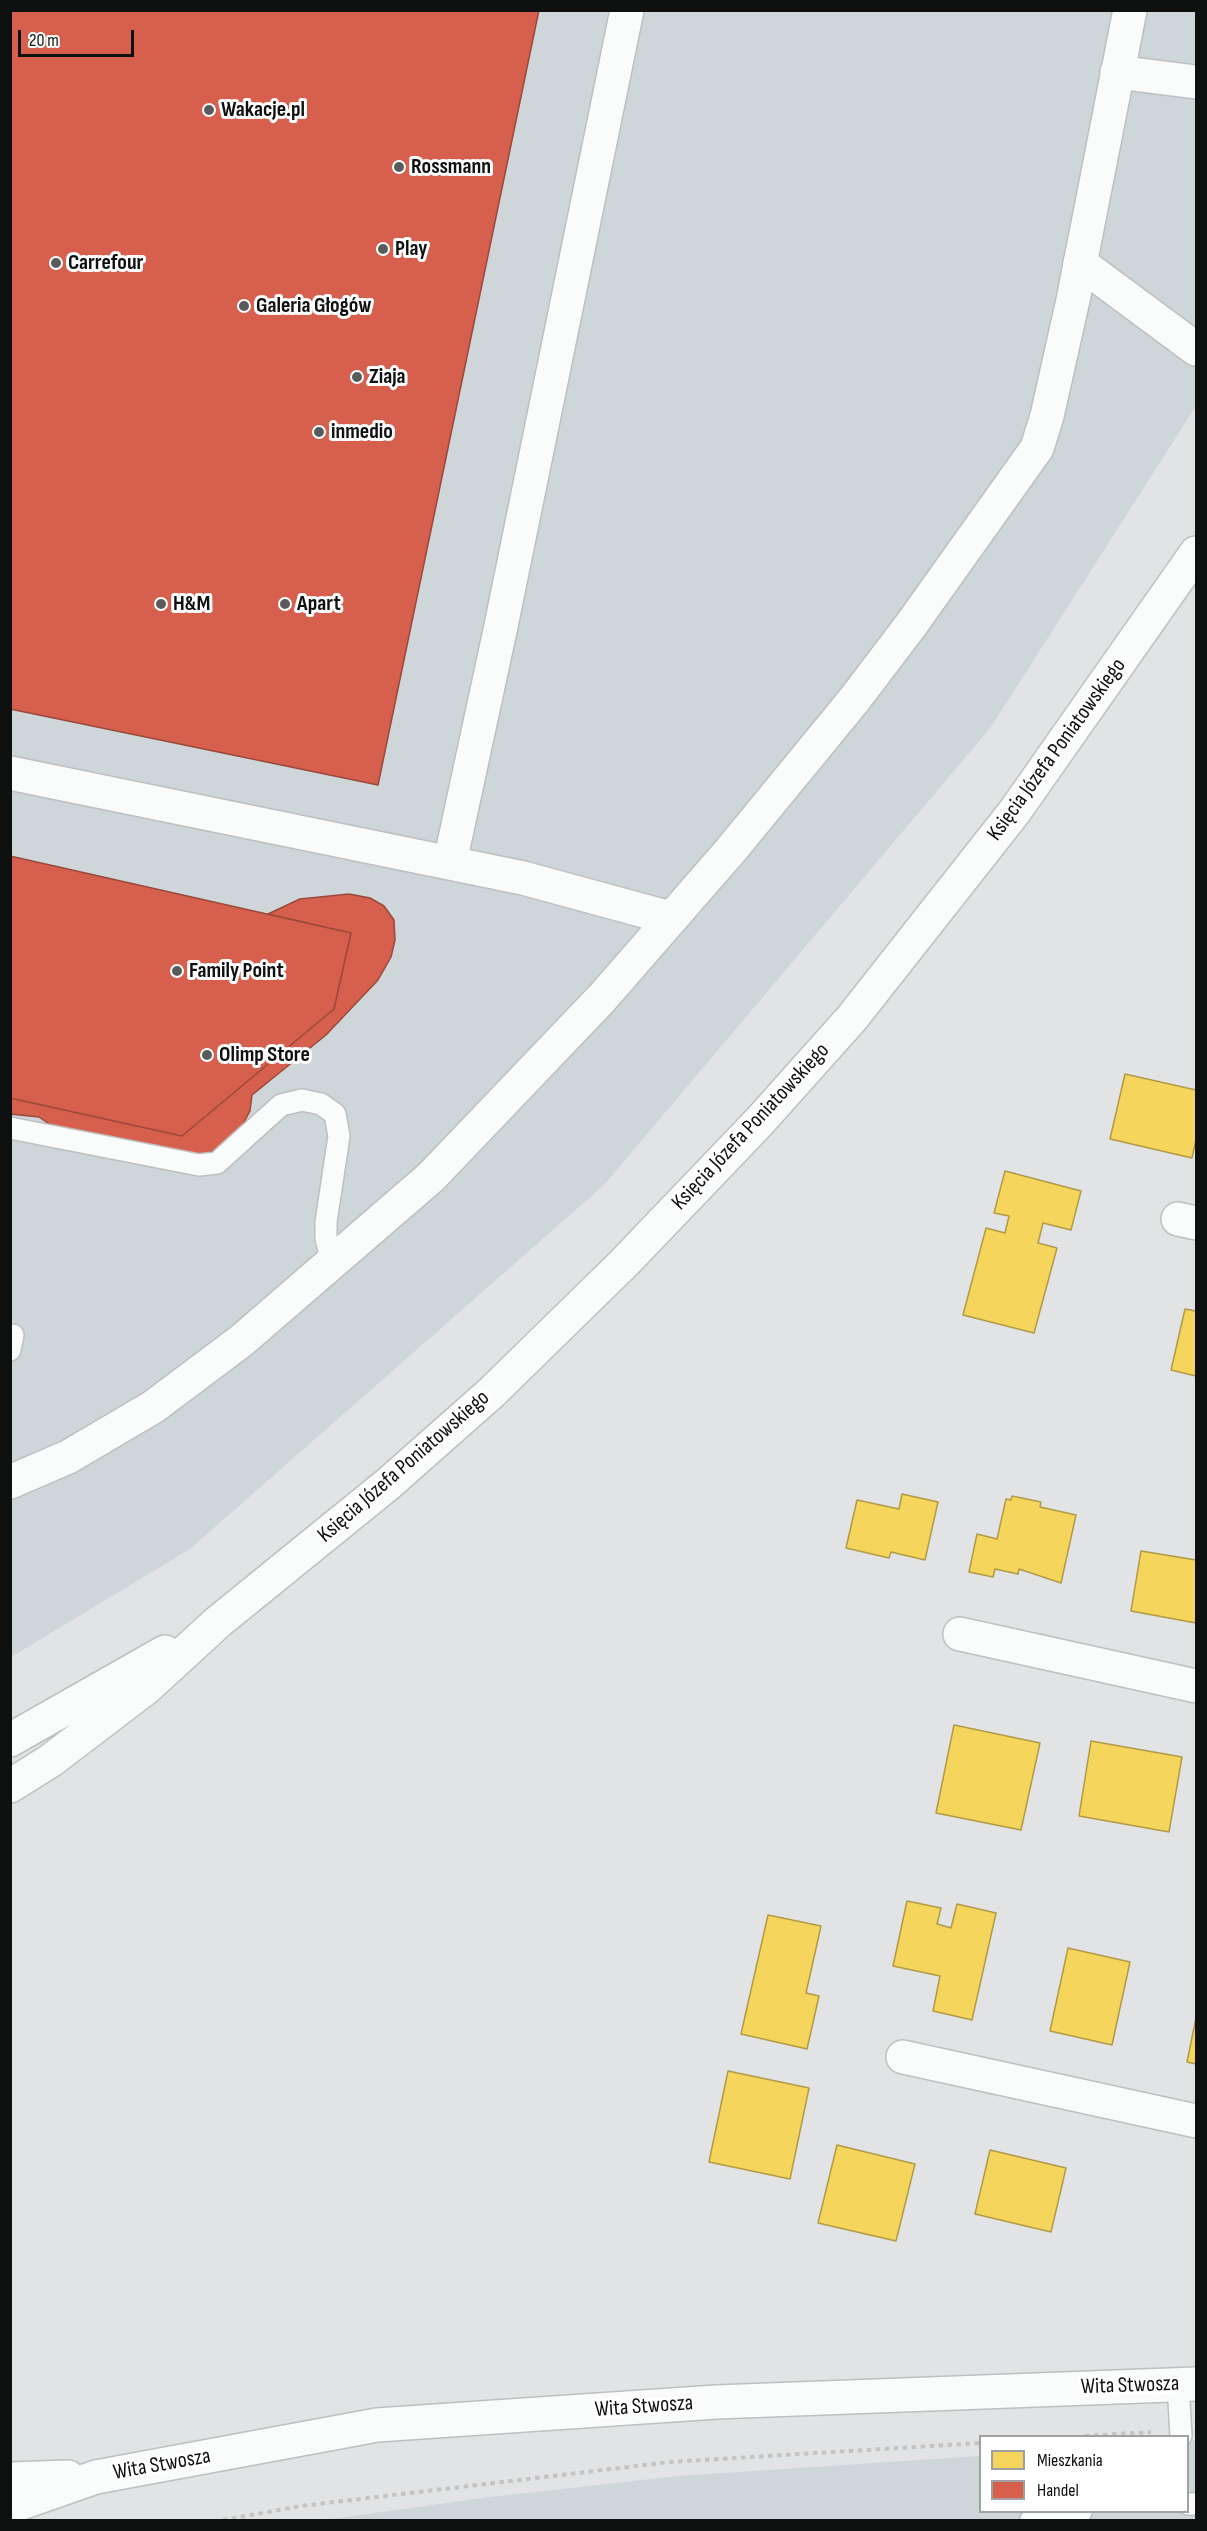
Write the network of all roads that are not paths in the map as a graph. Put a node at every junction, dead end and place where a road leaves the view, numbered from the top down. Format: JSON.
{"nodes":[{"id":1,"x":627,"y":10,"type":"edge"},
{"id":2,"x":1130,"y":10,"type":"edge"},
{"id":3,"x":1117,"y":72,"type":"junction"},
{"id":4,"x":1197,"y":82,"type":"edge"},
{"id":5,"x":1080,"y":263,"type":"junction"},
{"id":6,"x":1197,"y":349,"type":"edge"},
{"id":7,"x":1197,"y":553,"type":"edge"},
{"id":8,"x":10,"y":773,"type":"edge"},
{"id":9,"x":450,"y":862,"type":"junction"},
{"id":10,"x":670,"y":918,"type":"junction"},
{"id":11,"x":10,"y":1128,"type":"edge"},
{"id":12,"x":332,"y":1262,"type":"junction"},
{"id":13,"x":10,"y":1335,"type":"edge"},
{"id":14,"x":10,"y":1350,"type":"edge"},
{"id":15,"x":10,"y":1482,"type":"edge"},
{"id":16,"x":218,"y":1622,"type":"junction"},
{"id":17,"x":960,"y":1634,"type":"dead end"},
{"id":18,"x":1197,"y":1686,"type":"edge"},
{"id":19,"x":10,"y":1740,"type":"edge"},
{"id":20,"x":10,"y":1786,"type":"edge"},
{"id":21,"x":903,"y":2057,"type":"dead end"},
{"id":22,"x":1197,"y":2121,"type":"edge"},
{"id":23,"x":1187,"y":2384,"type":"edge"},
{"id":24,"x":1181,"y":2433,"type":"edge"},
{"id":25,"x":96,"y":2477,"type":"junction"},
{"id":26,"x":10,"y":2479,"type":"edge"},
{"id":27,"x":10,"y":2507,"type":"edge"},
{"id":28,"x":1070,"y":2513,"type":"edge"},
{"id":29,"x":1032,"y":2520,"type":"edge"}],
"edges":[{"from":1,"to":9,"type":"street"},
{"from":2,"to":3,"type":"street"},
{"from":3,"to":4,"type":"street"},
{"from":3,"to":5,"type":"street"},
{"from":5,"to":6,"type":"street"},
{"from":5,"to":10,"type":"street"},
{"from":7,"to":16,"type":"street","name":"Księcia Józefa Poniatowskiego"},
{"from":8,"to":9,"type":"street"},
{"from":9,"to":10,"type":"street"},
{"from":10,"to":12,"type":"street"},
{"from":11,"to":12,"type":"lane"},
{"from":12,"to":15,"type":"street"},
{"from":13,"to":14,"type":"lane"},
{"from":16,"to":19,"type":"street","name":"Księcia Józefa Poniatowskiego"},
{"from":16,"to":20,"type":"street","name":"Księcia Józefa Poniatowskiego"},
{"from":17,"to":18,"type":"street"},
{"from":21,"to":22,"type":"street"},
{"from":23,"to":24,"type":"lane"},
{"from":23,"to":25,"type":"street","name":"Wita Stwosza"},
{"from":25,"to":26,"type":"street","name":"Wita Stwosza"},
{"from":25,"to":27,"type":"street","name":"Wita Stwosza"},
{"from":28,"to":29,"type":"lane"}]}
